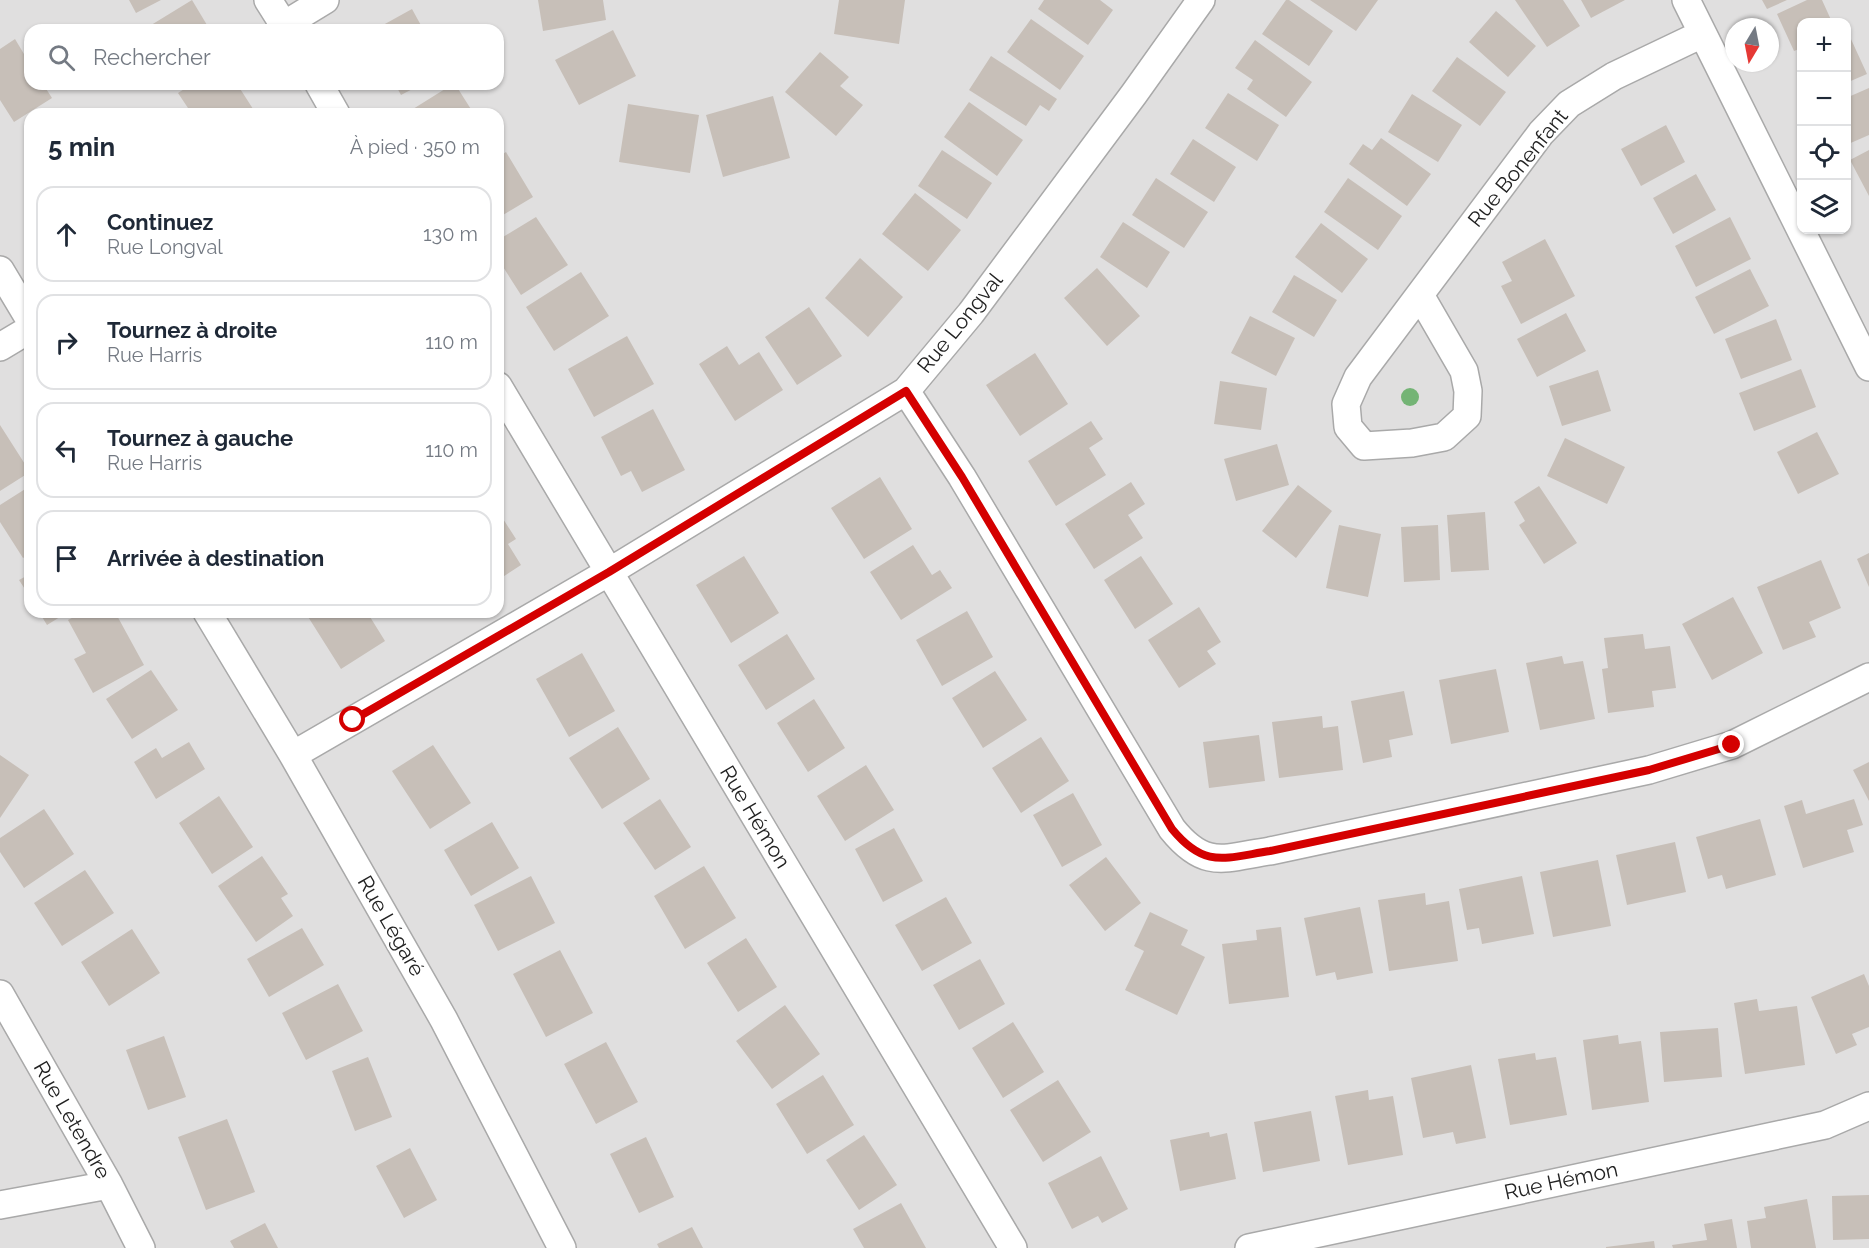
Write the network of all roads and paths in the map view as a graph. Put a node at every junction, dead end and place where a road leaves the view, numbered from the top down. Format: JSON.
{"nodes":[{"id":1,"x":268,"y":0,"type":"edge"},
{"id":2,"x":325,"y":0,"type":"edge"},
{"id":3,"x":1201,"y":0,"type":"edge"},
{"id":4,"x":1686,"y":0,"type":"edge"},
{"id":5,"x":283,"y":24,"type":"edge"},
{"id":6,"x":291,"y":24,"type":"edge"},
{"id":7,"x":1702,"y":34,"type":"junction"},
{"id":8,"x":322,"y":90,"type":"edge"},
{"id":9,"x":333,"y":108,"type":"edge"},
{"id":10,"x":0,"y":270,"type":"edge"},
{"id":11,"x":1420,"y":295,"type":"junction"},
{"id":12,"x":24,"y":310,"type":"edge"},
{"id":13,"x":24,"y":333,"type":"edge"},
{"id":14,"x":0,"y":347,"type":"edge"},
{"id":15,"x":1869,"y":367,"type":"edge"},
{"id":16,"x":906,"y":391,"type":"junction"},
{"id":17,"x":504,"y":396,"type":"edge"},
{"id":18,"x":609,"y":572,"type":"junction"},
{"id":19,"x":211,"y":618,"type":"edge"},
{"id":20,"x":1869,"y":677,"type":"edge"},
{"id":21,"x":293,"y":755,"type":"junction"},
{"id":22,"x":0,"y":994,"type":"edge"},
{"id":23,"x":1869,"y":1106,"type":"edge"},
{"id":24,"x":109,"y":1185,"type":"junction"},
{"id":25,"x":0,"y":1205,"type":"edge"},
{"id":26,"x":141,"y":1248,"type":"edge"},
{"id":27,"x":562,"y":1248,"type":"edge"},
{"id":28,"x":1013,"y":1248,"type":"edge"},
{"id":29,"x":1249,"y":1248,"type":"edge"}],
"edges":[{"from":1,"to":5,"type":"street"},
{"from":2,"to":6,"type":"street"},
{"from":3,"to":16,"type":"street","name":"Rue Longval"},
{"from":4,"to":7,"type":"street"},
{"from":7,"to":11,"type":"street","name":"Rue Bonenfant"},
{"from":7,"to":15,"type":"street"},
{"from":8,"to":9,"type":"street"},
{"from":10,"to":12,"type":"street"},
{"from":11,"to":11,"type":"street","name":"Rue Bonenfant"},
{"from":13,"to":14,"type":"street"},
{"from":16,"to":18,"type":"street","name":"Rue Longval"},
{"from":16,"to":20,"type":"street"},
{"from":17,"to":18,"type":"street","name":"Rue Hémon"},
{"from":18,"to":21,"type":"street","name":"Rue Longval"},
{"from":18,"to":28,"type":"street","name":"Rue Hémon"},
{"from":19,"to":21,"type":"street","name":"Rue Légaré"},
{"from":21,"to":27,"type":"street","name":"Rue Légaré"},
{"from":22,"to":24,"type":"street","name":"Rue Letendre"},
{"from":23,"to":29,"type":"street","name":"Rue Hémon"},
{"from":24,"to":25,"type":"street"},
{"from":24,"to":26,"type":"street","name":"Rue Letendre"}]}
